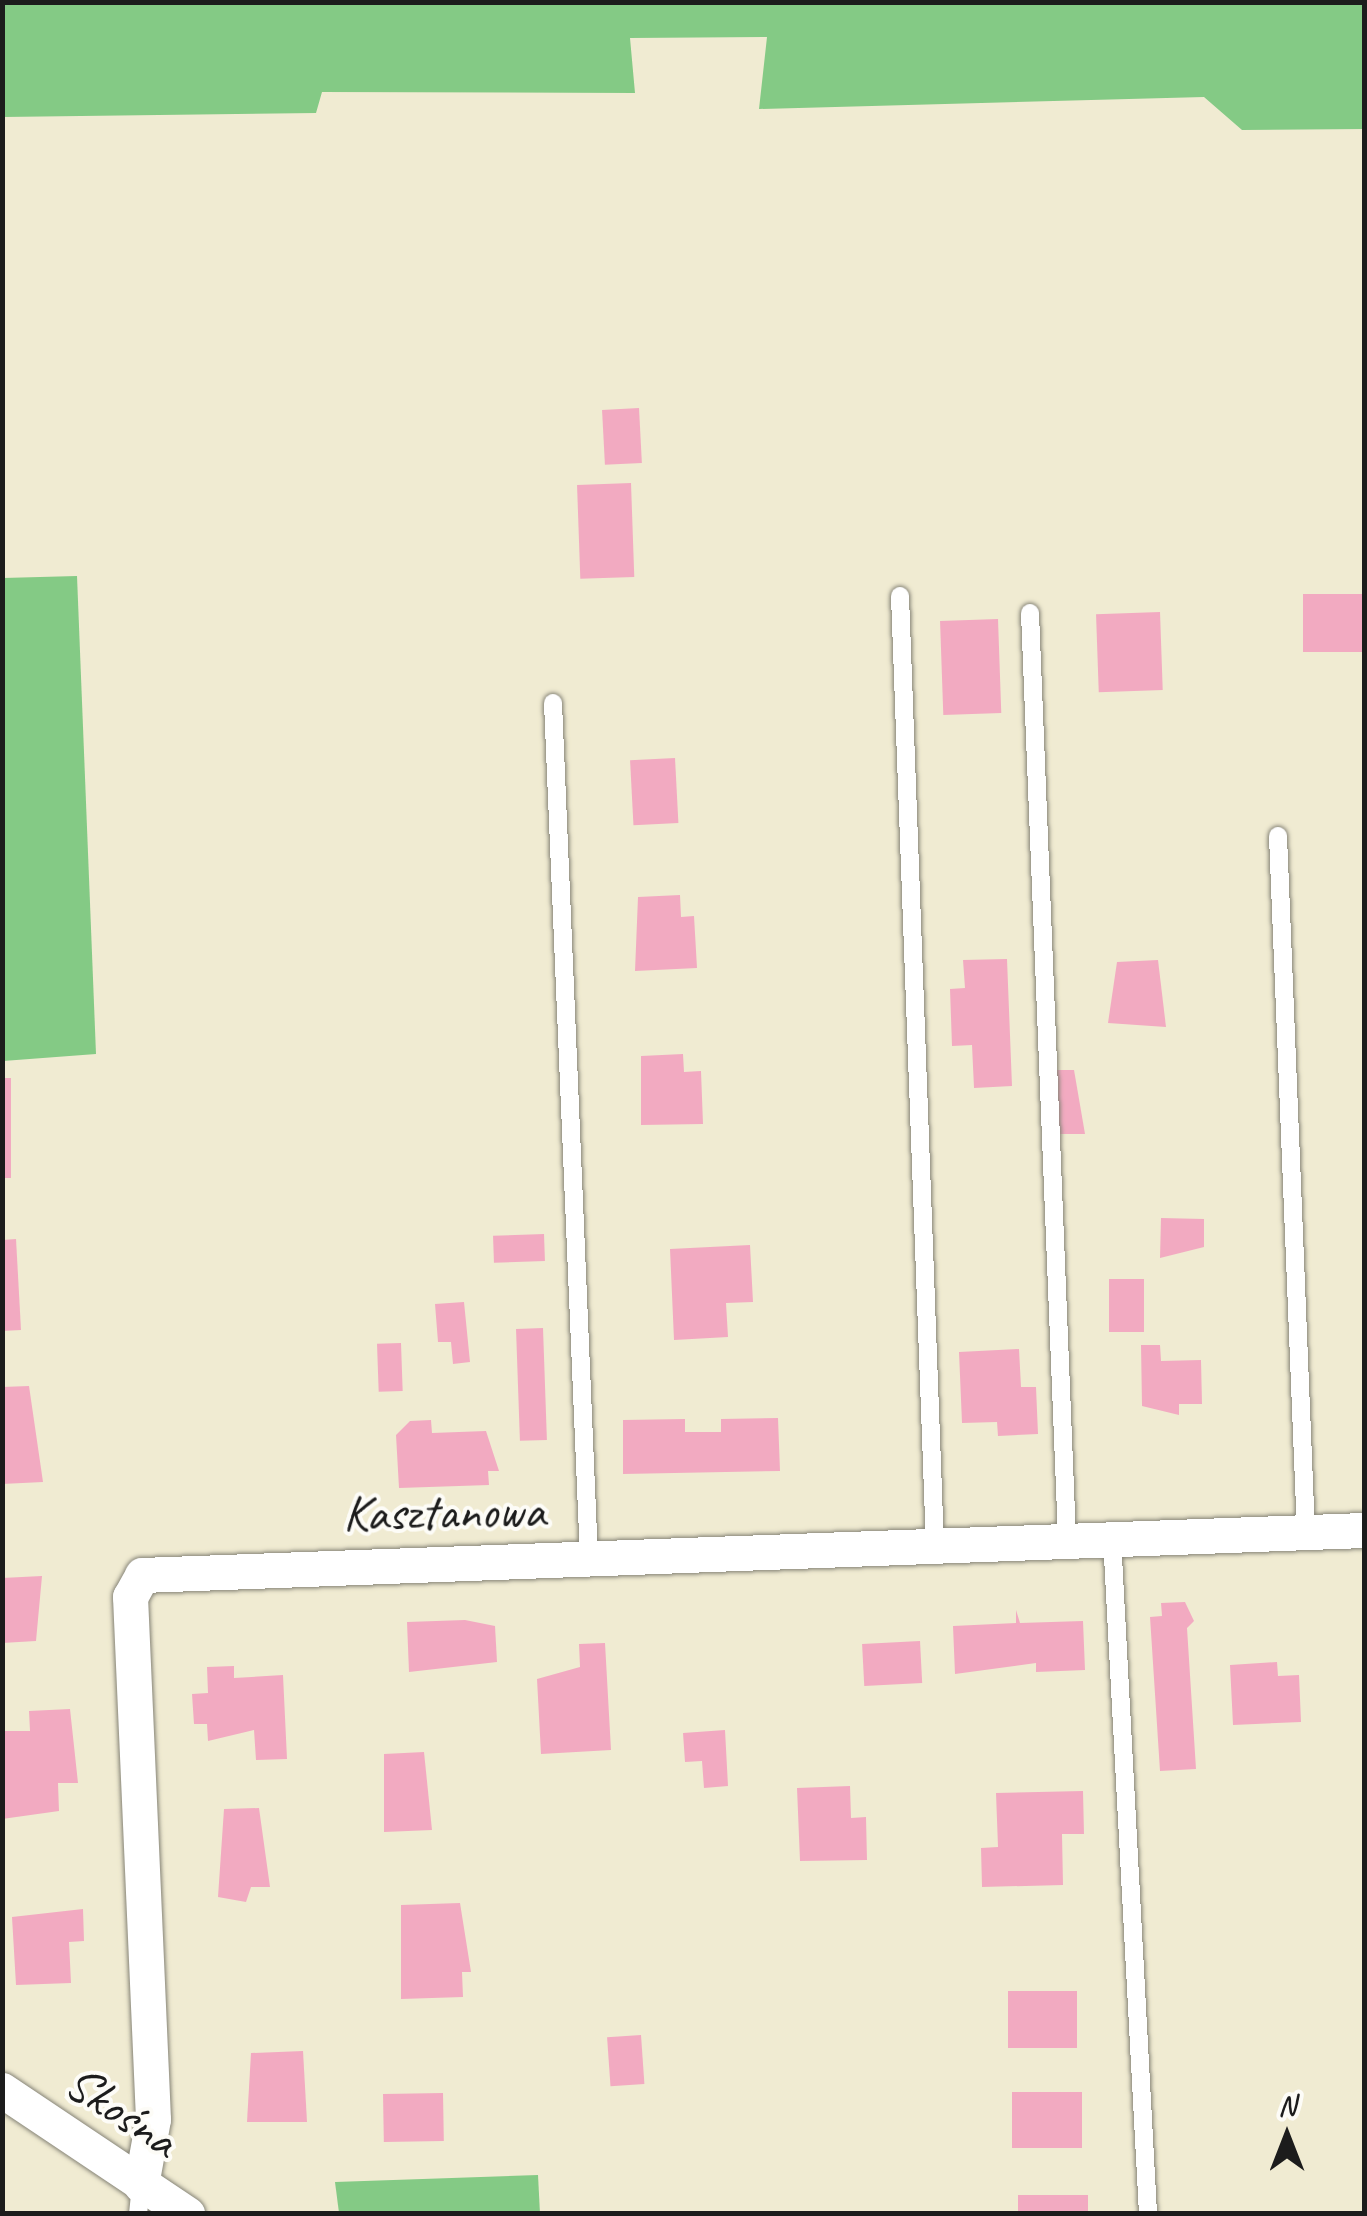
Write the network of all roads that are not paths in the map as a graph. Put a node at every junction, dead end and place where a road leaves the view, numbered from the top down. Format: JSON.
{"nodes":[{"id":1,"x":900,"y":596,"type":"dead end"},
{"id":2,"x":1030,"y":613,"type":"dead end"},
{"id":3,"x":552,"y":703,"type":"dead end"},
{"id":4,"x":1278,"y":836,"type":"dead end"},
{"id":5,"x":1364,"y":1530,"type":"edge"},
{"id":6,"x":1306,"y":1533,"type":"junction"},
{"id":7,"x":1112,"y":1538,"type":"junction"},
{"id":8,"x":1067,"y":1540,"type":"junction"},
{"id":9,"x":935,"y":1545,"type":"junction"},
{"id":10,"x":588,"y":1558,"type":"junction"},
{"id":11,"x":2,"y":2090,"type":"edge"},
{"id":12,"x":139,"y":2199,"type":"edge"},
{"id":13,"x":187,"y":2214,"type":"edge"},
{"id":14,"x":1148,"y":2214,"type":"edge"}],
"edges":[{"from":1,"to":9,"type":"lane"},
{"from":2,"to":8,"type":"lane"},
{"from":3,"to":10,"type":"lane"},
{"from":4,"to":6,"type":"lane"},
{"from":5,"to":6,"type":"street","name":"Kasztanowa"},
{"from":6,"to":7,"type":"street","name":"Kasztanowa"},
{"from":7,"to":8,"type":"street","name":"Kasztanowa"},
{"from":7,"to":14,"type":"lane"},
{"from":8,"to":9,"type":"street","name":"Kasztanowa"},
{"from":9,"to":10,"type":"street","name":"Kasztanowa"},
{"from":10,"to":12,"type":"street","name":"Kasztanowa"},
{"from":11,"to":12,"type":"street","name":"Skośna"},
{"from":12,"to":13,"type":"street","name":"Skośna"}]}
